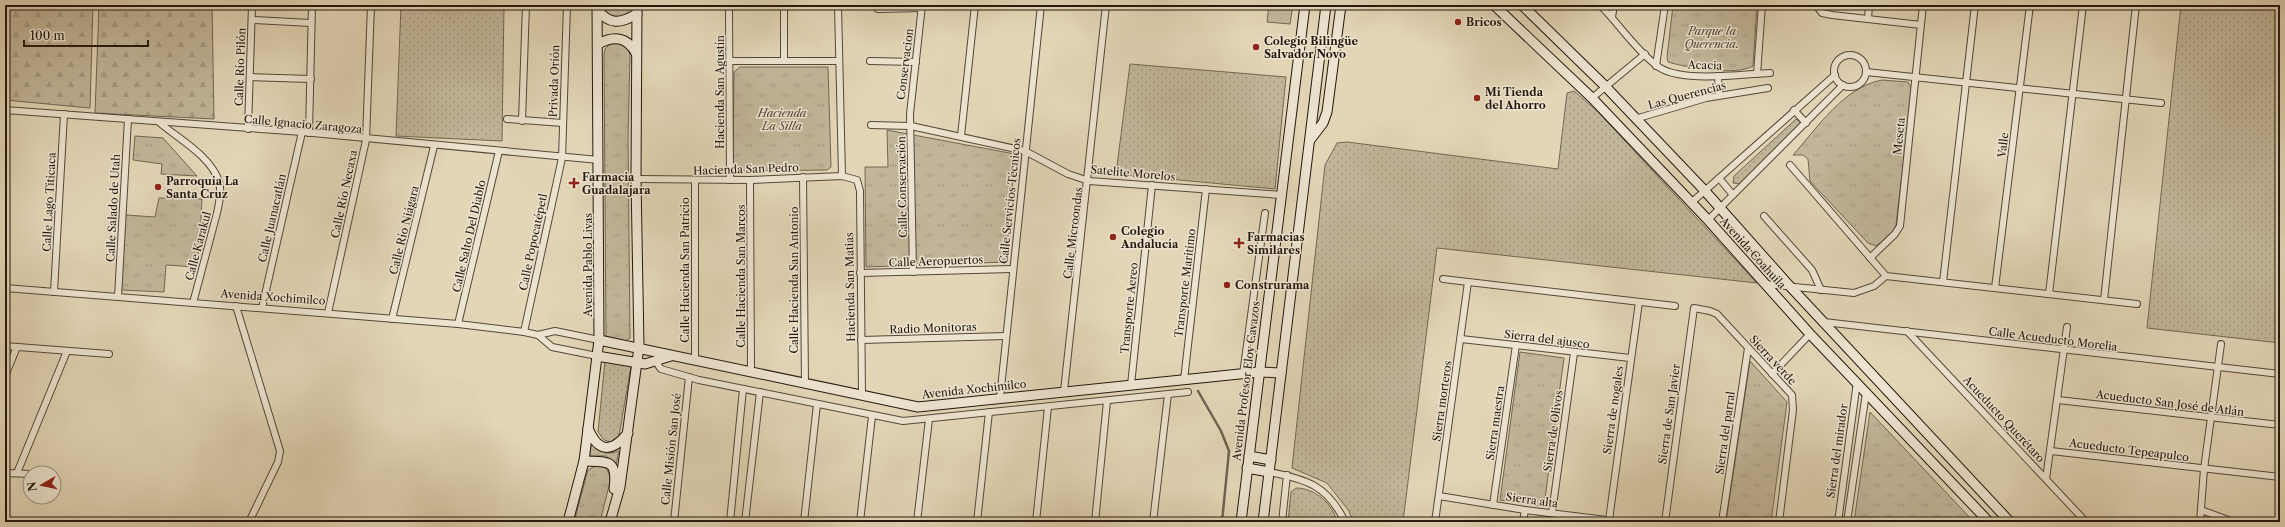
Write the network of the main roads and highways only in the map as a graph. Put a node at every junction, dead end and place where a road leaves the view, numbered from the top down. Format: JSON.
{"nodes":[{"id":1,"x":1305,"y":5,"type":"edge"},
{"id":2,"x":1326,"y":5,"type":"edge"},
{"id":3,"x":1341,"y":5,"type":"edge"},
{"id":4,"x":1494,"y":5,"type":"edge"},
{"id":5,"x":1522,"y":5,"type":"edge"},
{"id":6,"x":597,"y":7,"type":"edge"},
{"id":7,"x":637,"y":10,"type":"edge"},
{"id":8,"x":598,"y":44,"type":"junction"},
{"id":9,"x":636,"y":53,"type":"junction"},
{"id":10,"x":1310,"y":140,"type":"junction"},
{"id":11,"x":599,"y":340,"type":"junction"},
{"id":12,"x":639,"y":347,"type":"junction"},
{"id":13,"x":597,"y":356,"type":"junction"},
{"id":14,"x":671,"y":356,"type":"junction"},
{"id":15,"x":638,"y":364,"type":"junction"},
{"id":16,"x":1259,"y":372,"type":"junction"},
{"id":17,"x":1281,"y":374,"type":"junction"},
{"id":18,"x":588,"y":428,"type":"junction"},
{"id":19,"x":629,"y":433,"type":"junction"},
{"id":20,"x":1249,"y":456,"type":"junction"},
{"id":21,"x":1271,"y":460,"type":"junction"},
{"id":22,"x":584,"y":461,"type":"junction"},
{"id":23,"x":1248,"y":468,"type":"junction"},
{"id":24,"x":1269,"y":472,"type":"junction"},
{"id":25,"x":568,"y":522,"type":"edge"},
{"id":26,"x":610,"y":522,"type":"edge"},
{"id":27,"x":1241,"y":522,"type":"edge"},
{"id":28,"x":1263,"y":522,"type":"edge"},
{"id":29,"x":1989,"y":522,"type":"edge"},
{"id":30,"x":2010,"y":522,"type":"edge"}],
"edges":[{"from":1,"to":16,"type":"main road","name":"Avenida Profesor Eloy Cavazos"},
{"from":2,"to":10,"type":"main road"},
{"from":3,"to":10,"type":"main road"},
{"from":4,"to":29,"type":"main road","name":"Avenida Coahuila"},
{"from":5,"to":30,"type":"main road","name":"Avenida Coahuila"},
{"from":6,"to":7,"type":"main road"},
{"from":6,"to":8,"type":"main road","name":"Avenida Pablo Livas"},
{"from":7,"to":9,"type":"main road"},
{"from":8,"to":9,"type":"main road"},
{"from":8,"to":11,"type":"main road","name":"Avenida Pablo Livas"},
{"from":9,"to":12,"type":"main road"},
{"from":10,"to":17,"type":"main road"},
{"from":11,"to":12,"type":"main road","name":"Avenida Xochimilco"},
{"from":11,"to":13,"type":"main road","name":"Avenida Pablo Livas"},
{"from":12,"to":14,"type":"main road","name":"Avenida Xochimilco"},
{"from":12,"to":15,"type":"main road"},
{"from":13,"to":15,"type":"main road","name":"Avenida Xochimilco"},
{"from":13,"to":18,"type":"main road","name":"Avenida Pablo Livas"},
{"from":14,"to":15,"type":"main road","name":"Avenida Xochimilco"},
{"from":14,"to":16,"type":"main road","name":"Avenida Xochimilco"},
{"from":15,"to":19,"type":"main road"},
{"from":16,"to":17,"type":"main road","name":"Avenida Xochimilco"},
{"from":16,"to":20,"type":"main road","name":"Avenida Profesor Eloy Cavazos"},
{"from":17,"to":21,"type":"main road"},
{"from":18,"to":19,"type":"main road"},
{"from":18,"to":22,"type":"main road","name":"Avenida Pablo Livas"},
{"from":19,"to":26,"type":"main road"},
{"from":20,"to":21,"type":"main road"},
{"from":20,"to":23,"type":"main road","name":"Avenida Profesor Eloy Cavazos"},
{"from":21,"to":24,"type":"main road"},
{"from":22,"to":25,"type":"main road","name":"Avenida Pablo Livas"},
{"from":22,"to":26,"type":"main road"},
{"from":23,"to":24,"type":"main road"},
{"from":23,"to":27,"type":"main road","name":"Avenida Profesor Eloy Cavazos"},
{"from":24,"to":28,"type":"main road"}]}
